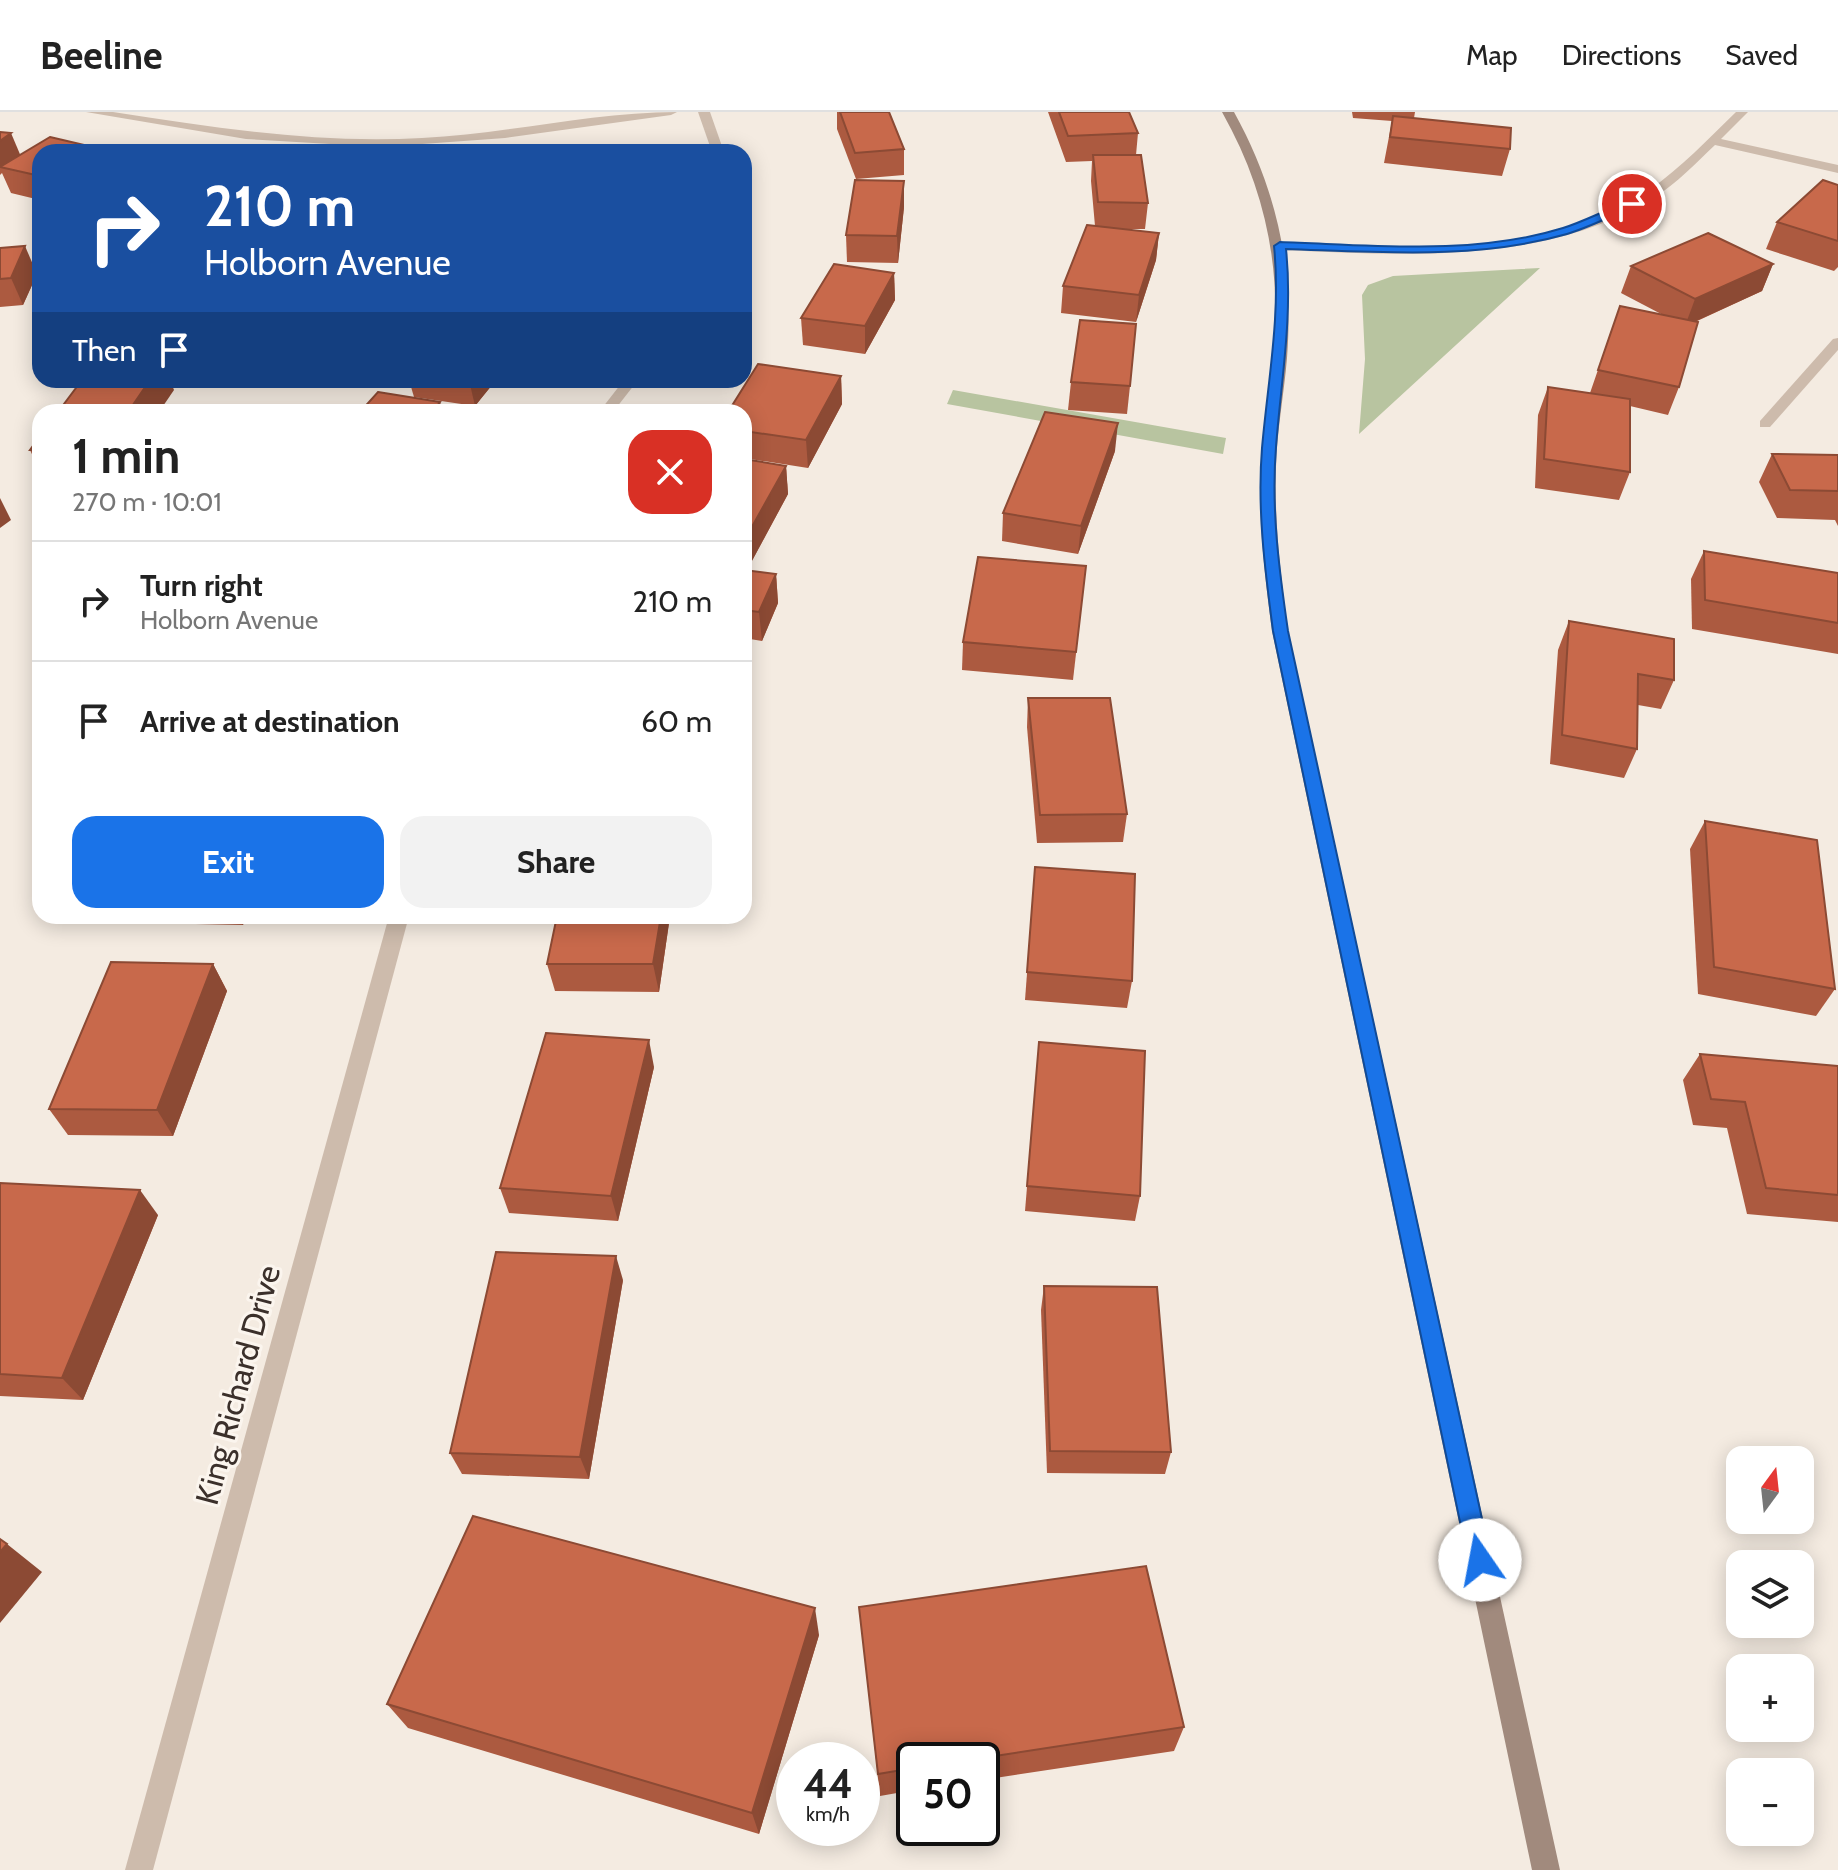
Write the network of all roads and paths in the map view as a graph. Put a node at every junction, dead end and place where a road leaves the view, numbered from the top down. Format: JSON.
{"nodes":[{"id":1,"x":92,"y":112,"type":"edge"},
{"id":2,"x":671,"y":112,"type":"edge"},
{"id":3,"x":704,"y":112,"type":"edge"},
{"id":4,"x":1228,"y":112,"type":"edge"},
{"id":5,"x":1742,"y":112,"type":"edge"},
{"id":6,"x":1712,"y":141,"type":"junction"},
{"id":7,"x":715,"y":144,"type":"edge"},
{"id":8,"x":1838,"y":169,"type":"edge"},
{"id":9,"x":1280,"y":246,"type":"junction"},
{"id":10,"x":1838,"y":342,"type":"edge"},
{"id":11,"x":625,"y":388,"type":"edge"},
{"id":12,"x":612,"y":404,"type":"edge"},
{"id":13,"x":1765,"y":424,"type":"dead end"},
{"id":14,"x":397,"y":924,"type":"edge"},
{"id":15,"x":139,"y":1870,"type":"edge"},
{"id":16,"x":1546,"y":1870,"type":"edge"}],
"edges":[{"from":1,"to":2,"type":"street"},
{"from":3,"to":7,"type":"street"},
{"from":4,"to":9,"type":"main road"},
{"from":5,"to":6,"type":"street"},
{"from":6,"to":8,"type":"street"},
{"from":6,"to":9,"type":"street"},
{"from":9,"to":16,"type":"main road"},
{"from":10,"to":13,"type":"street"},
{"from":11,"to":12,"type":"street"},
{"from":14,"to":15,"type":"street","name":"King Richard Drive"}]}
